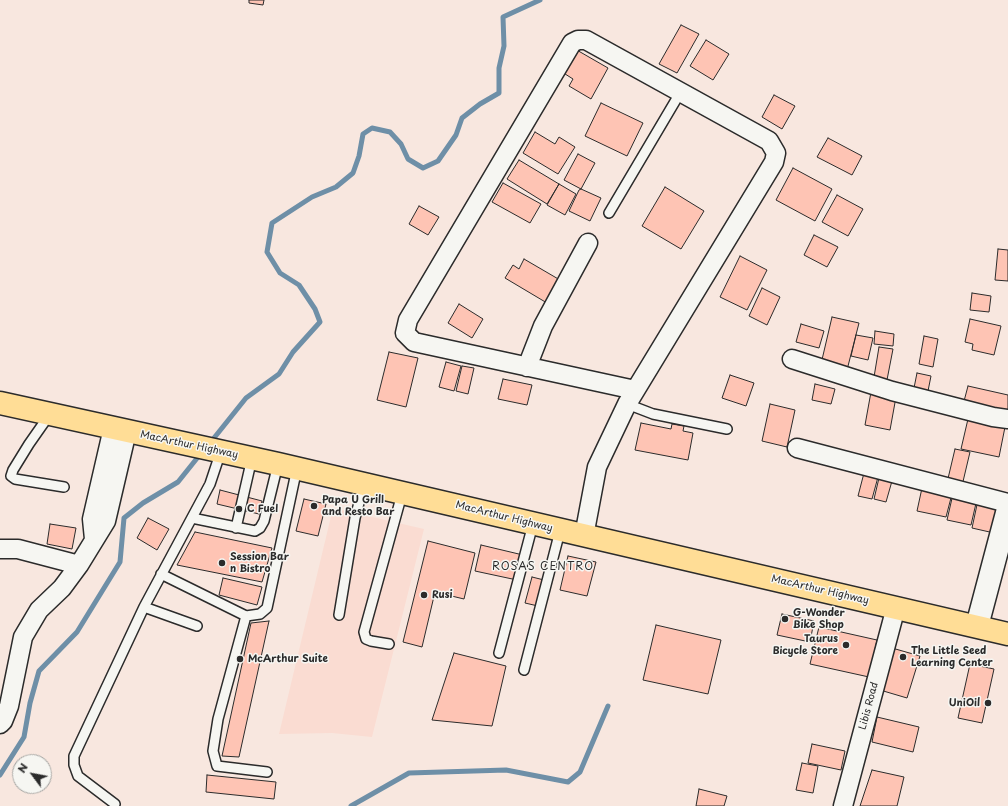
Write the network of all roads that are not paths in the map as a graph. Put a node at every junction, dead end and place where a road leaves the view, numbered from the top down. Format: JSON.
{"nodes":[{"id":1,"x":680,"y":93,"type":"junction"},
{"id":2,"x":609,"y":213,"type":"dead end"},
{"id":3,"x":588,"y":242,"type":"dead end"},
{"id":4,"x":792,"y":359,"type":"dead end"},
{"id":5,"x":527,"y":367,"type":"junction"},
{"id":6,"x":631,"y":397,"type":"junction"},
{"id":7,"x":0,"y":403,"type":"edge"},
{"id":8,"x":50,"y":414,"type":"junction"},
{"id":9,"x":1008,"y":419,"type":"edge"},
{"id":10,"x":727,"y":429,"type":"dead end"},
{"id":11,"x":120,"y":430,"type":"junction"},
{"id":12,"x":797,"y":448,"type":"dead end"},
{"id":13,"x":221,"y":451,"type":"junction"},
{"id":14,"x":252,"y":458,"type":"junction"},
{"id":15,"x":288,"y":466,"type":"junction"},
{"id":16,"x":364,"y":484,"type":"junction"},
{"id":17,"x":64,"y":487,"type":"dead end"},
{"id":18,"x":402,"y":494,"type":"junction"},
{"id":19,"x":1008,"y":503,"type":"edge"},
{"id":20,"x":1008,"y":509,"type":"edge"},
{"id":21,"x":192,"y":518,"type":"junction"},
{"id":22,"x":534,"y":524,"type":"junction"},
{"id":23,"x":236,"y":528,"type":"junction"},
{"id":24,"x":560,"y":531,"type":"junction"},
{"id":25,"x":584,"y":536,"type":"junction"},
{"id":26,"x":0,"y":549,"type":"edge"},
{"id":27,"x":79,"y":565,"type":"junction"},
{"id":28,"x":161,"y":574,"type":"junction"},
{"id":29,"x":144,"y":606,"type":"junction"},
{"id":30,"x":896,"y":607,"type":"junction"},
{"id":31,"x":246,"y":616,"type":"junction"},
{"id":32,"x":339,"y":616,"type":"dead end"},
{"id":33,"x":197,"y":626,"type":"dead end"},
{"id":34,"x":977,"y":626,"type":"junction"},
{"id":35,"x":1008,"y":634,"type":"edge"},
{"id":36,"x":390,"y":644,"type":"dead end"},
{"id":37,"x":499,"y":653,"type":"dead end"},
{"id":38,"x":524,"y":670,"type":"dead end"},
{"id":39,"x":0,"y":724,"type":"edge"},
{"id":40,"x":267,"y":772,"type":"dead end"},
{"id":41,"x":115,"y":804,"type":"dead end"},
{"id":42,"x":843,"y":806,"type":"edge"}],
"edges":[{"from":1,"to":2,"type":"lane"},
{"from":1,"to":5,"type":"street"},
{"from":1,"to":6,"type":"street"},
{"from":3,"to":5,"type":"street"},
{"from":4,"to":9,"type":"street"},
{"from":5,"to":6,"type":"street"},
{"from":6,"to":10,"type":"lane"},
{"from":6,"to":25,"type":"street"},
{"from":7,"to":8,"type":"highway","name":"MacArthur Highway"},
{"from":8,"to":11,"type":"highway","name":"MacArthur Highway"},
{"from":8,"to":17,"type":"lane"},
{"from":11,"to":13,"type":"highway","name":"MacArthur Highway"},
{"from":11,"to":27,"type":"street"},
{"from":12,"to":19,"type":"street"},
{"from":13,"to":14,"type":"highway","name":"MacArthur Highway"},
{"from":13,"to":21,"type":"lane"},
{"from":14,"to":15,"type":"highway","name":"MacArthur Highway"},
{"from":14,"to":23,"type":"lane"},
{"from":15,"to":16,"type":"highway","name":"MacArthur Highway"},
{"from":15,"to":23,"type":"lane"},
{"from":15,"to":31,"type":"lane"},
{"from":16,"to":18,"type":"highway","name":"MacArthur Highway"},
{"from":16,"to":32,"type":"lane"},
{"from":18,"to":22,"type":"highway","name":"MacArthur Highway"},
{"from":18,"to":36,"type":"lane"},
{"from":20,"to":34,"type":"street"},
{"from":21,"to":23,"type":"lane"},
{"from":21,"to":28,"type":"lane"},
{"from":22,"to":24,"type":"highway","name":"MacArthur Highway"},
{"from":22,"to":37,"type":"lane"},
{"from":24,"to":25,"type":"highway","name":"MacArthur Highway"},
{"from":24,"to":38,"type":"lane"},
{"from":25,"to":30,"type":"highway","name":"MacArthur Highway"},
{"from":26,"to":27,"type":"street"},
{"from":27,"to":39,"type":"street"},
{"from":28,"to":29,"type":"lane"},
{"from":28,"to":31,"type":"lane"},
{"from":29,"to":33,"type":"lane"},
{"from":29,"to":41,"type":"lane"},
{"from":30,"to":34,"type":"highway","name":"MacArthur Highway"},
{"from":30,"to":42,"type":"street","name":"Libis Road"},
{"from":31,"to":40,"type":"lane"},
{"from":34,"to":35,"type":"highway","name":"MacArthur Highway"}]}
